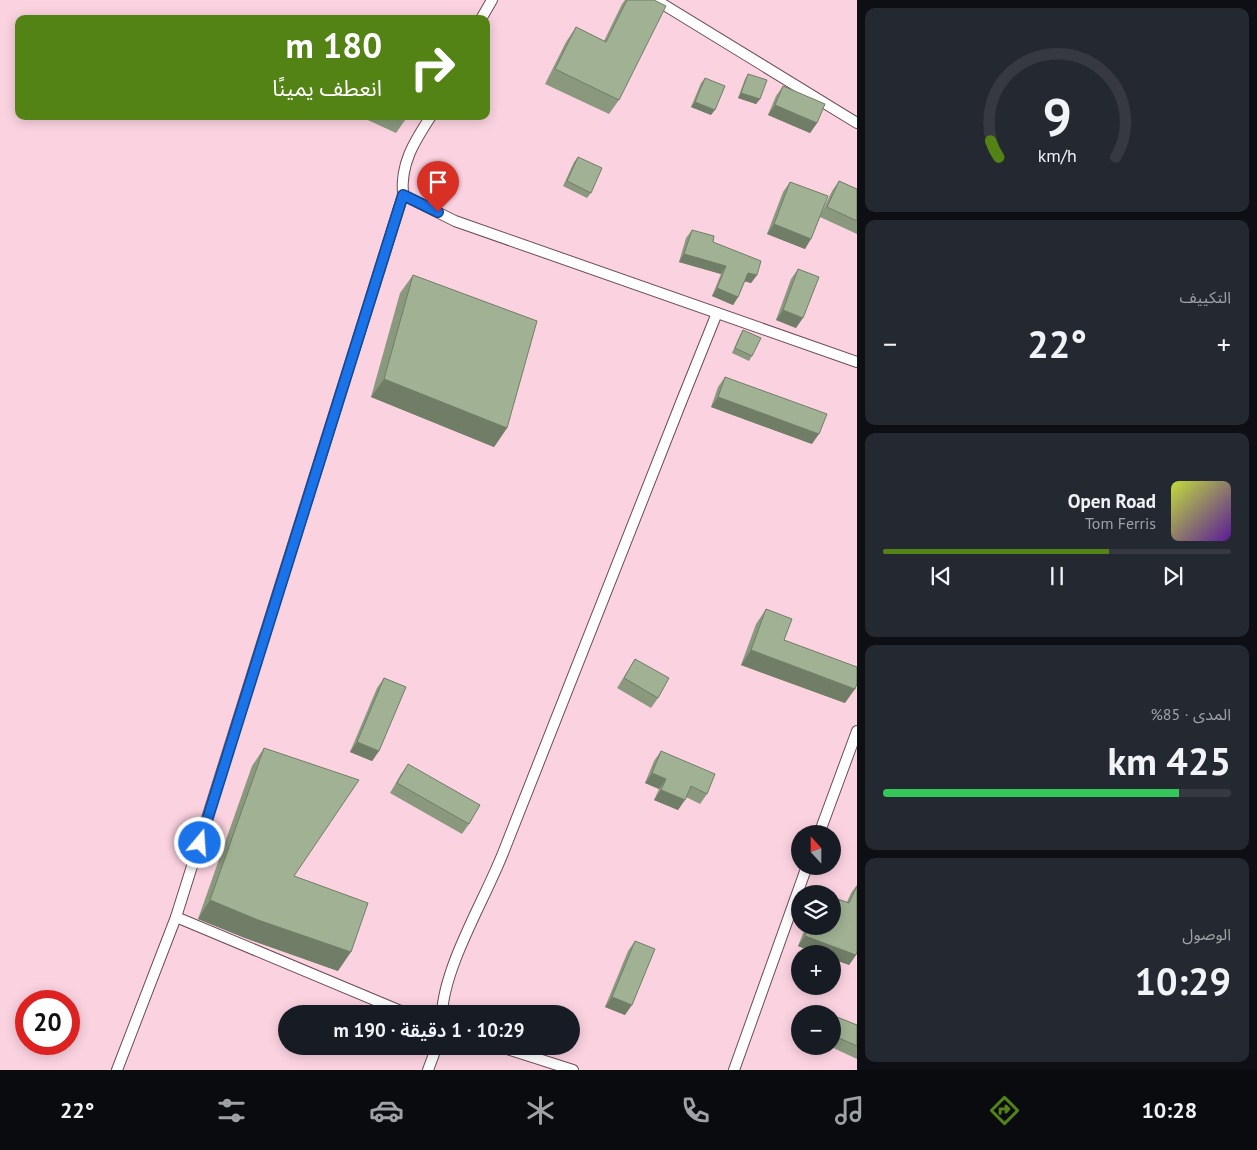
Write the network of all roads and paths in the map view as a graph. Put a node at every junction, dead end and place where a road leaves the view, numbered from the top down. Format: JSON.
{"nodes":[{"id":1,"x":492,"y":0,"type":"edge"},
{"id":2,"x":656,"y":0,"type":"edge"},
{"id":3,"x":483,"y":15,"type":"edge"},
{"id":4,"x":428,"y":120,"type":"edge"},
{"id":5,"x":857,"y":123,"type":"edge"},
{"id":6,"x":403,"y":195,"type":"junction"},
{"id":7,"x":717,"y":313,"type":"junction"},
{"id":8,"x":857,"y":362,"type":"edge"},
{"id":9,"x":857,"y":732,"type":"edge"},
{"id":10,"x":822,"y":825,"type":"edge"},
{"id":11,"x":804,"y":875,"type":"edge"},
{"id":12,"x":176,"y":917,"type":"junction"},
{"id":13,"x":386,"y":1005,"type":"edge"},
{"id":14,"x":443,"y":1005,"type":"edge"},
{"id":15,"x":434,"y":1055,"type":"edge"},
{"id":16,"x":526,"y":1055,"type":"edge"},
{"id":17,"x":117,"y":1070,"type":"edge"},
{"id":18,"x":428,"y":1070,"type":"edge"},
{"id":19,"x":573,"y":1070,"type":"edge"},
{"id":20,"x":734,"y":1070,"type":"edge"}],
"edges":[{"from":1,"to":3,"type":"lane"},
{"from":2,"to":5,"type":"lane"},
{"from":4,"to":6,"type":"lane"},
{"from":6,"to":7,"type":"lane"},
{"from":6,"to":12,"type":"lane"},
{"from":7,"to":8,"type":"lane"},
{"from":7,"to":14,"type":"lane"},
{"from":9,"to":10,"type":"lane"},
{"from":11,"to":20,"type":"lane"},
{"from":12,"to":13,"type":"lane"},
{"from":12,"to":17,"type":"lane"},
{"from":15,"to":18,"type":"lane"},
{"from":16,"to":19,"type":"lane"}]}
